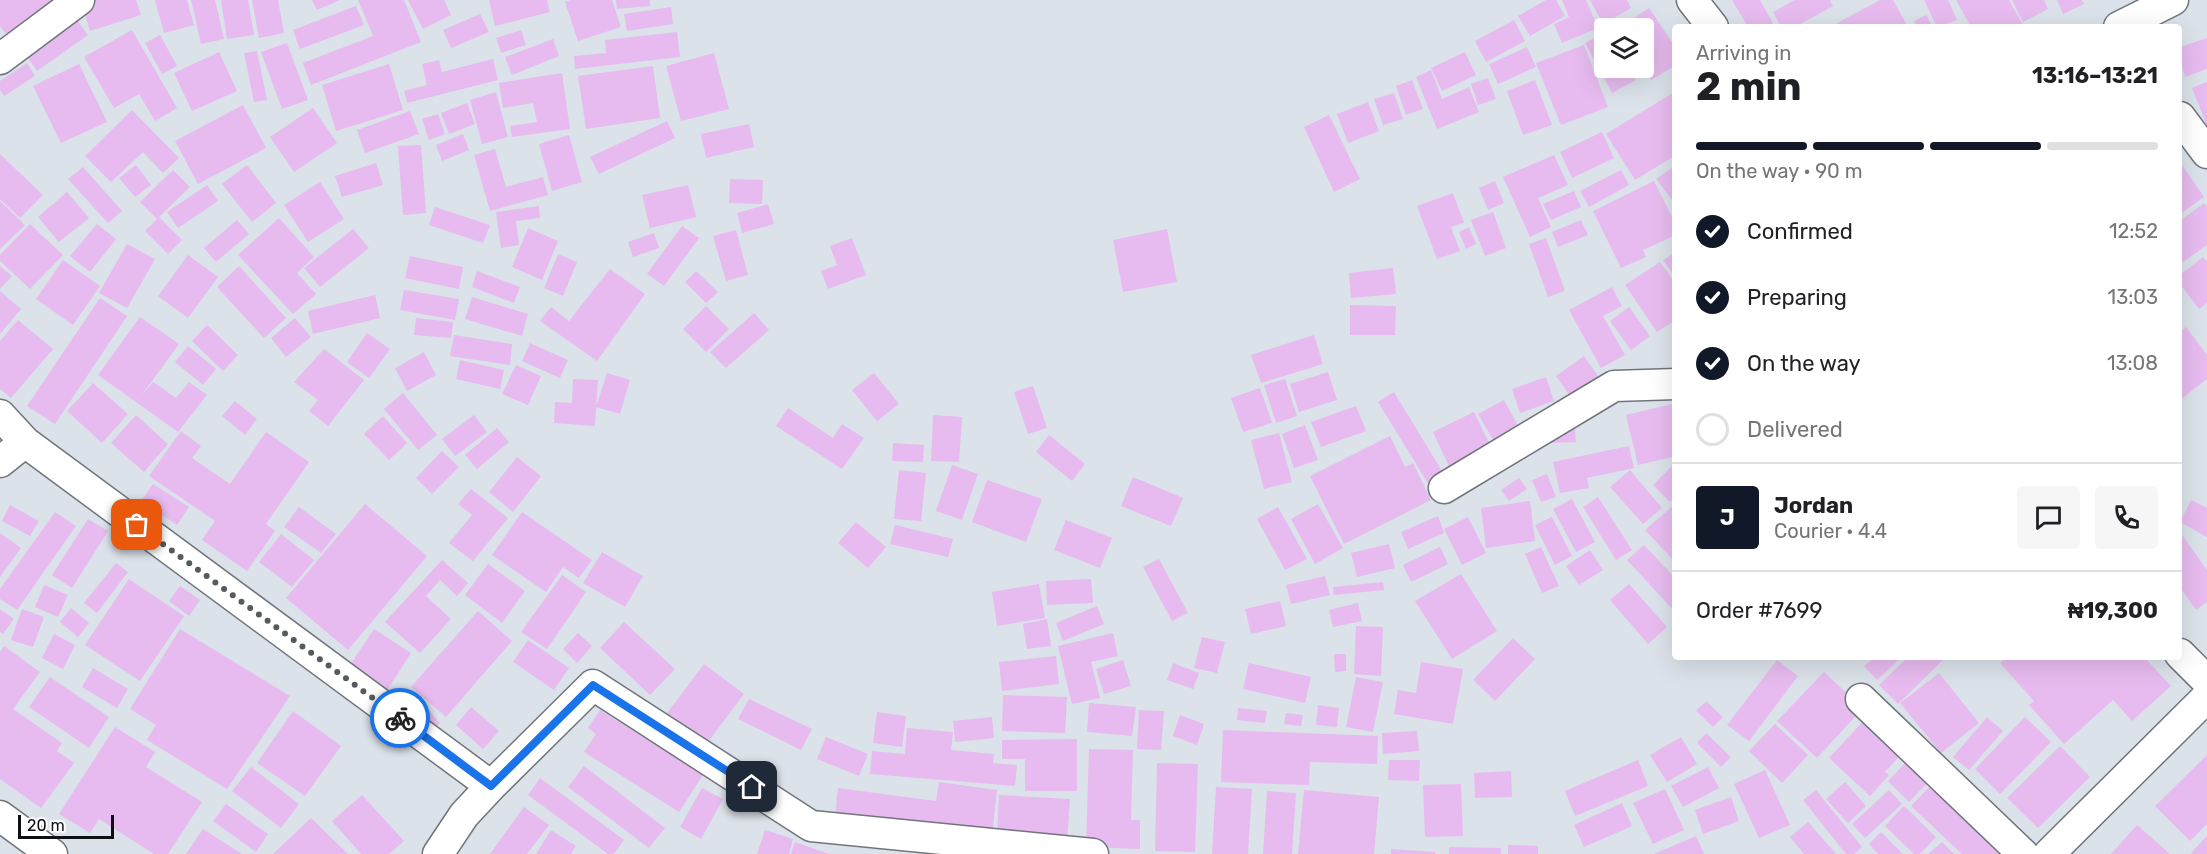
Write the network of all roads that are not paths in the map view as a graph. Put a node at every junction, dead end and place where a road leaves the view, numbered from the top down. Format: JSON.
{"nodes":[{"id":1,"x":79,"y":0,"type":"edge"},
{"id":2,"x":1692,"y":0,"type":"edge"},
{"id":3,"x":2173,"y":0,"type":"edge"},
{"id":4,"x":1711,"y":24,"type":"edge"},
{"id":5,"x":2125,"y":24,"type":"edge"},
{"id":6,"x":0,"y":59,"type":"edge"},
{"id":7,"x":2182,"y":120,"type":"edge"},
{"id":8,"x":2207,"y":153,"type":"edge"},
{"id":9,"x":1672,"y":384,"type":"edge"},
{"id":10,"x":0,"y":415,"type":"edge"},
{"id":11,"x":25,"y":442,"type":"junction"},
{"id":12,"x":0,"y":462,"type":"edge"},
{"id":13,"x":1444,"y":488,"type":"dead end"},
{"id":14,"x":2182,"y":656,"type":"edge"},
{"id":15,"x":2207,"y":681,"type":"edge"},
{"id":16,"x":2207,"y":697,"type":"edge"},
{"id":17,"x":1861,"y":699,"type":"dead end"},
{"id":18,"x":491,"y":786,"type":"junction"},
{"id":19,"x":0,"y":816,"type":"edge"},
{"id":20,"x":52,"y":854,"type":"edge"},
{"id":21,"x":438,"y":854,"type":"edge"},
{"id":22,"x":1093,"y":854,"type":"edge"},
{"id":23,"x":2023,"y":854,"type":"edge"},
{"id":24,"x":2049,"y":854,"type":"edge"}],
"edges":[{"from":1,"to":6,"type":"street"},
{"from":2,"to":4,"type":"street"},
{"from":3,"to":5,"type":"street"},
{"from":7,"to":8,"type":"street"},
{"from":9,"to":13,"type":"street"},
{"from":10,"to":11,"type":"street"},
{"from":11,"to":12,"type":"street"},
{"from":11,"to":18,"type":"street"},
{"from":14,"to":15,"type":"street"},
{"from":16,"to":24,"type":"street"},
{"from":17,"to":23,"type":"street"},
{"from":18,"to":21,"type":"street"},
{"from":18,"to":22,"type":"street"},
{"from":19,"to":20,"type":"street"}]}
